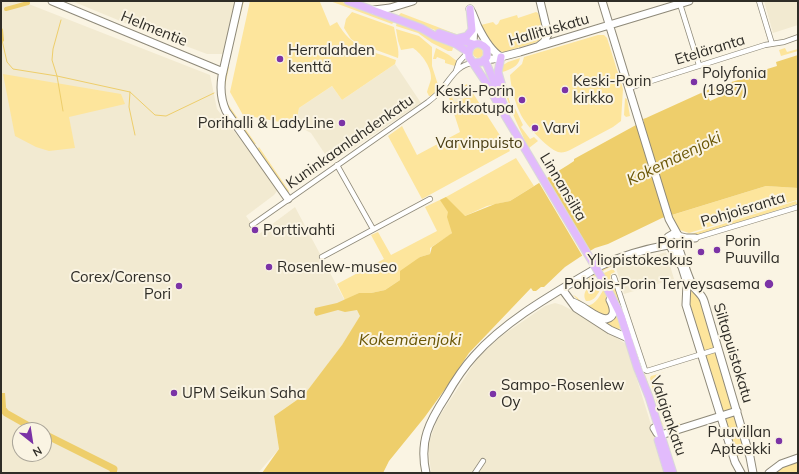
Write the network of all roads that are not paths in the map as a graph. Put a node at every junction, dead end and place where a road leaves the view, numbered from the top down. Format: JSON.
{"nodes":[{"id":1,"x":52,"y":1,"type":"edge"},
{"id":2,"x":239,"y":1,"type":"edge"},
{"id":3,"x":348,"y":1,"type":"edge"},
{"id":4,"x":413,"y":1,"type":"edge"},
{"id":5,"x":468,"y":1,"type":"edge"},
{"id":6,"x":540,"y":1,"type":"edge"},
{"id":7,"x":602,"y":1,"type":"edge"},
{"id":8,"x":689,"y":1,"type":"edge"},
{"id":9,"x":759,"y":1,"type":"edge"},
{"id":10,"x":680,"y":2,"type":"edge"},
{"id":11,"x":398,"y":3,"type":"edge"},
{"id":12,"x":470,"y":9,"type":"junction"},
{"id":13,"x":374,"y":10,"type":"junction"},
{"id":14,"x":610,"y":25,"type":"junction"},
{"id":15,"x":421,"y":28,"type":"junction"},
{"id":16,"x":798,"y":37,"type":"edge"},
{"id":17,"x":457,"y":38,"type":"junction"},
{"id":18,"x":473,"y":44,"type":"junction"},
{"id":19,"x":772,"y":44,"type":"junction"},
{"id":20,"x":537,"y":47,"type":"junction"},
{"id":21,"x":468,"y":52,"type":"junction"},
{"id":22,"x":500,"y":58,"type":"junction"},
{"id":23,"x":485,"y":60,"type":"junction"},
{"id":24,"x":473,"y":62,"type":"junction"},
{"id":25,"x":699,"y":65,"type":"junction"},
{"id":26,"x":223,"y":72,"type":"junction"},
{"id":27,"x":456,"y":72,"type":"junction"},
{"id":28,"x":629,"y":88,"type":"junction"},
{"id":29,"x":514,"y":129,"type":"junction"},
{"id":30,"x":337,"y":165,"type":"junction"},
{"id":31,"x":288,"y":199,"type":"junction"},
{"id":32,"x":430,"y":199,"type":"dead end"},
{"id":33,"x":798,"y":207,"type":"edge"},
{"id":34,"x":669,"y":219,"type":"junction"},
{"id":35,"x":252,"y":224,"type":"dead end"},
{"id":36,"x":373,"y":230,"type":"junction"},
{"id":37,"x":678,"y":236,"type":"junction"},
{"id":38,"x":695,"y":238,"type":"junction"},
{"id":39,"x":669,"y":241,"type":"junction"},
{"id":40,"x":679,"y":245,"type":"junction"},
{"id":41,"x":322,"y":257,"type":"dead end"},
{"id":42,"x":614,"y":277,"type":"dead end"},
{"id":43,"x":604,"y":282,"type":"junction"},
{"id":44,"x":562,"y":289,"type":"junction"},
{"id":45,"x":696,"y":290,"type":"junction"},
{"id":46,"x":686,"y":293,"type":"junction"},
{"id":47,"x":572,"y":302,"type":"junction"},
{"id":48,"x":624,"y":326,"type":"junction"},
{"id":49,"x":618,"y":334,"type":"junction"},
{"id":50,"x":628,"y":338,"type":"junction"},
{"id":51,"x":718,"y":349,"type":"junction"},
{"id":52,"x":702,"y":354,"type":"junction"},
{"id":53,"x":737,"y":410,"type":"junction"},
{"id":54,"x":720,"y":416,"type":"junction"},
{"id":55,"x":656,"y":426,"type":"junction"},
{"id":56,"x":676,"y":429,"type":"junction"},
{"id":57,"x":661,"y":435,"type":"junction"},
{"id":58,"x":798,"y":458,"type":"edge"},
{"id":59,"x":483,"y":461,"type":"dead end"},
{"id":60,"x":426,"y":473,"type":"edge"},
{"id":61,"x":475,"y":473,"type":"edge"},
{"id":62,"x":668,"y":473,"type":"edge"},
{"id":63,"x":673,"y":473,"type":"edge"},
{"id":64,"x":741,"y":473,"type":"edge"},
{"id":65,"x":753,"y":473,"type":"edge"},
{"id":66,"x":769,"y":473,"type":"edge"}],
"edges":[{"from":1,"to":26,"type":"main road","name":"Helmentie"},
{"from":2,"to":26,"type":"main road"},
{"from":3,"to":13,"type":"main road"},
{"from":4,"to":11,"type":"main road"},
{"from":5,"to":12,"type":"main road"},
{"from":6,"to":20,"type":"main road"},
{"from":7,"to":14,"type":"main road"},
{"from":8,"to":10,"type":"main road","name":"Hallituskatu"},
{"from":9,"to":19,"type":"street"},
{"from":10,"to":14,"type":"main road","name":"Hallituskatu"},
{"from":10,"to":25,"type":"street"},
{"from":11,"to":13,"type":"main road"},
{"from":12,"to":17,"type":"main road"},
{"from":12,"to":18,"type":"main road"},
{"from":12,"to":22,"type":"main road"},
{"from":13,"to":15,"type":"main road"},
{"from":14,"to":20,"type":"main road","name":"Hallituskatu"},
{"from":14,"to":28,"type":"main road"},
{"from":15,"to":17,"type":"main road"},
{"from":15,"to":21,"type":"main road"},
{"from":16,"to":19,"type":"street","name":"Eteläranta"},
{"from":17,"to":18,"type":"main road"},
{"from":18,"to":21,"type":"main road"},
{"from":18,"to":23,"type":"main road"},
{"from":19,"to":25,"type":"street","name":"Eteläranta"},
{"from":20,"to":22,"type":"main road","name":"Hallituskatu"},
{"from":21,"to":24,"type":"main road"},
{"from":21,"to":27,"type":"street","name":"Kuninkaanlahdenkatu"},
{"from":22,"to":23,"type":"main road","name":"Hallituskatu"},
{"from":22,"to":29,"type":"main road"},
{"from":23,"to":24,"type":"main road"},
{"from":23,"to":29,"type":"main road"},
{"from":24,"to":27,"type":"street","name":"Kuninkaanlahdenkatu"},
{"from":24,"to":29,"type":"main road"},
{"from":25,"to":28,"type":"street","name":"Eteläranta"},
{"from":26,"to":31,"type":"main road"},
{"from":27,"to":30,"type":"street","name":"Kuninkaanlahdenkatu"},
{"from":28,"to":34,"type":"main road"},
{"from":29,"to":43,"type":"main road","name":"Linnansilta","bridge":true},
{"from":30,"to":31,"type":"street","name":"Kuninkaanlahdenkatu"},
{"from":30,"to":36,"type":"street"},
{"from":31,"to":35,"type":"street","name":"Kuninkaanlahdenkatu"},
{"from":32,"to":36,"type":"street"},
{"from":33,"to":38,"type":"street","name":"Pohjoisranta"},
{"from":34,"to":37,"type":"main road"},
{"from":34,"to":39,"type":"main road"},
{"from":36,"to":41,"type":"street"},
{"from":37,"to":38,"type":"main road","name":"Pohjoisranta"},
{"from":37,"to":39,"type":"main road"},
{"from":37,"to":40,"type":"main road"},
{"from":38,"to":40,"type":"main road","name":"Pohjoisranta"},
{"from":39,"to":40,"type":"main road"},
{"from":39,"to":44,"type":"main road"},
{"from":39,"to":46,"type":"main road","name":"Siltapuistokatu"},
{"from":40,"to":45,"type":"main road","name":"Siltapuistokatu"},
{"from":42,"to":52,"type":"street"},
{"from":43,"to":47,"type":"main road"},
{"from":43,"to":48,"type":"main road","name":"Valajankatu"},
{"from":44,"to":47,"type":"main road"},
{"from":44,"to":60,"type":"main road"},
{"from":45,"to":46,"type":"main road"},
{"from":45,"to":51,"type":"main road","name":"Siltapuistokatu"},
{"from":46,"to":52,"type":"main road","name":"Siltapuistokatu"},
{"from":47,"to":49,"type":"main road"},
{"from":48,"to":49,"type":"main road"},
{"from":48,"to":50,"type":"main road","name":"Valajankatu"},
{"from":49,"to":50,"type":"main road"},
{"from":50,"to":55,"type":"main road","name":"Valajankatu"},
{"from":51,"to":52,"type":"street"},
{"from":51,"to":53,"type":"main road","name":"Siltapuistokatu"},
{"from":52,"to":54,"type":"main road","name":"Siltapuistokatu"},
{"from":53,"to":54,"type":"main road"},
{"from":53,"to":65,"type":"main road","name":"Siltapuistokatu"},
{"from":54,"to":56,"type":"main road"},
{"from":54,"to":64,"type":"main road","name":"Siltapuistokatu"},
{"from":55,"to":56,"type":"main road"},
{"from":55,"to":57,"type":"main road"},
{"from":55,"to":62,"type":"main road","name":"Valajankatu"},
{"from":56,"to":57,"type":"main road"},
{"from":57,"to":63,"type":"main road","name":"Valajankatu"},
{"from":58,"to":66,"type":"main road"},
{"from":59,"to":61,"type":"street"}]}
